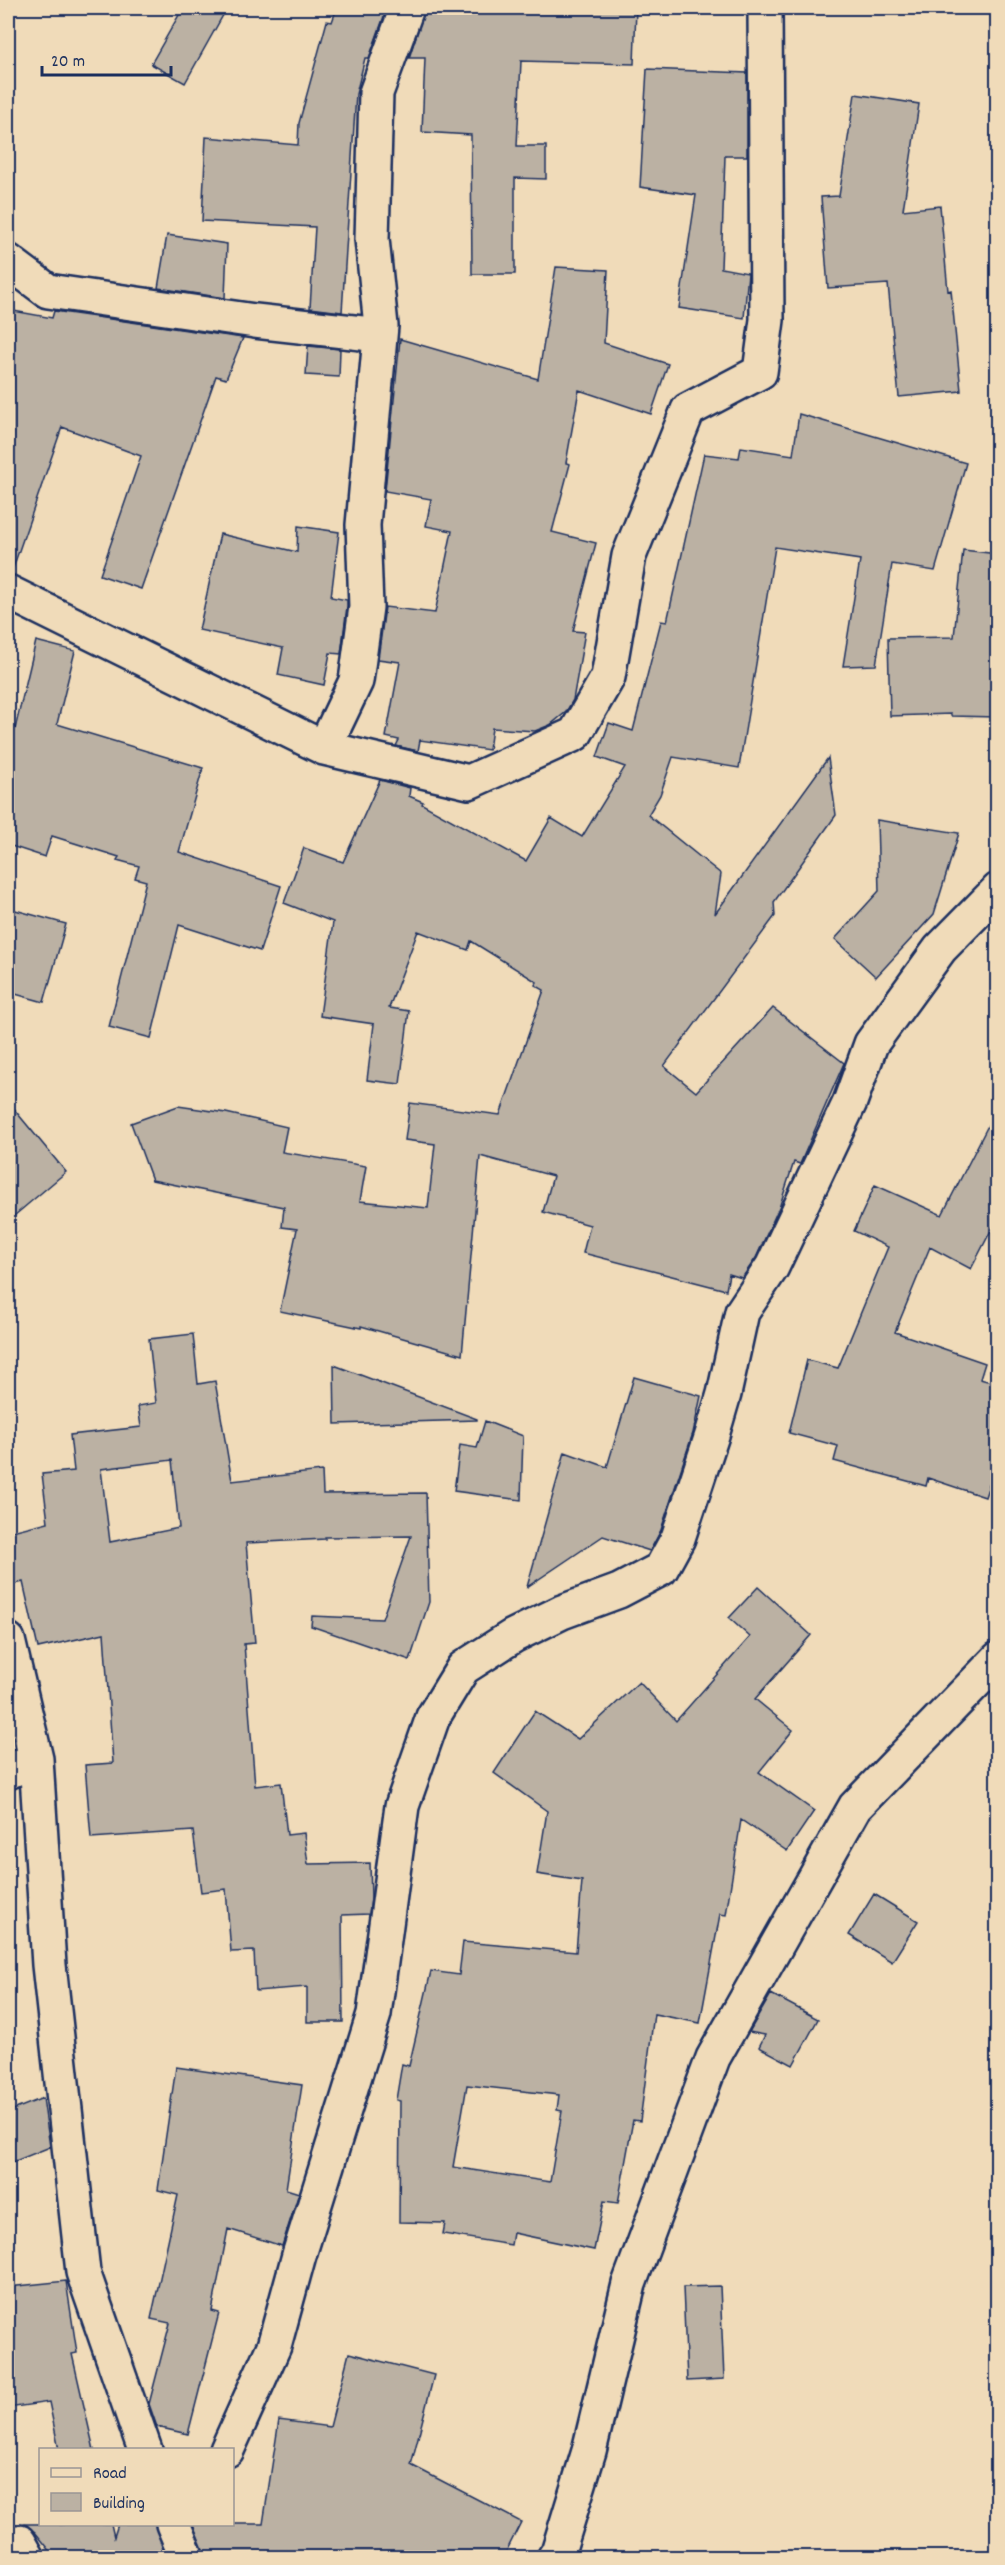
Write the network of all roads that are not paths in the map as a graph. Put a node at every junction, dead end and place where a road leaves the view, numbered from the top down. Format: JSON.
{"nodes":[{"id":1,"x":407,"y":8,"type":"edge"},
{"id":2,"x":765,"y":8,"type":"edge"},
{"id":3,"x":8,"y":261,"type":"edge"},
{"id":4,"x":380,"y":335,"type":"junction"},
{"id":5,"x":8,"y":592,"type":"edge"},
{"id":6,"x":324,"y":748,"type":"junction"},
{"id":7,"x":998,"y":891,"type":"edge"},
{"id":8,"x":8,"y":1640,"type":"edge"},
{"id":9,"x":998,"y":1659,"type":"edge"},
{"id":10,"x":22,"y":1765,"type":"edge"},
{"id":11,"x":144,"y":2448,"type":"edge"},
{"id":12,"x":228,"y":2448,"type":"edge"},
{"id":13,"x":174,"y":2526,"type":"edge"},
{"id":14,"x":8,"y":2542,"type":"edge"},
{"id":15,"x":28,"y":2558,"type":"edge"},
{"id":16,"x":187,"y":2558,"type":"edge"},
{"id":17,"x":554,"y":2558,"type":"edge"}],
"edges":[{"from":1,"to":4,"type":"street"},
{"from":2,"to":6,"type":"street"},
{"from":3,"to":4,"type":"street"},
{"from":4,"to":6,"type":"street"},
{"from":5,"to":6,"type":"street"},
{"from":7,"to":12,"type":"street"},
{"from":8,"to":10,"type":"street"},
{"from":9,"to":17,"type":"street"},
{"from":10,"to":11,"type":"street"},
{"from":13,"to":16,"type":"street"},
{"from":14,"to":15,"type":"street"}]}
